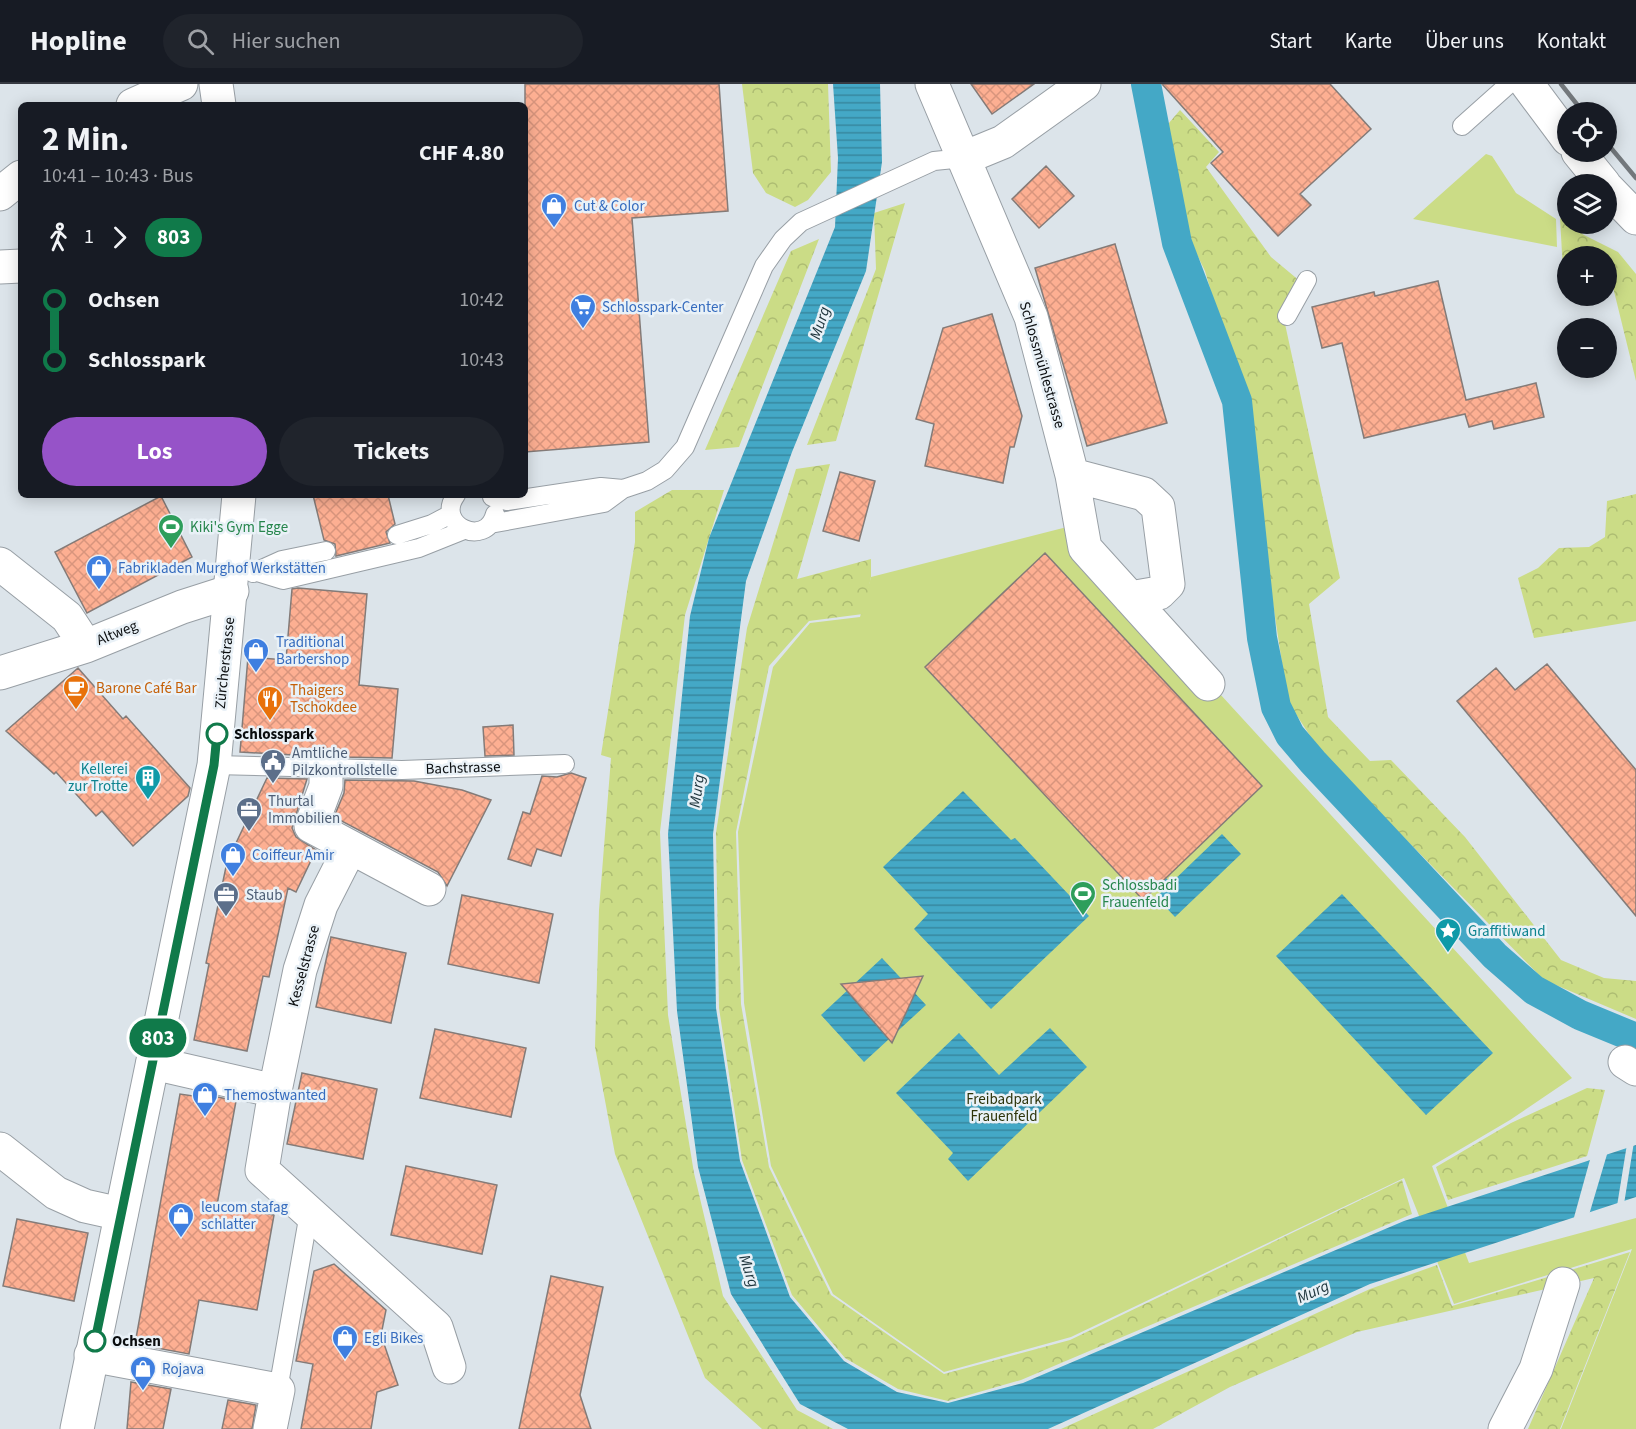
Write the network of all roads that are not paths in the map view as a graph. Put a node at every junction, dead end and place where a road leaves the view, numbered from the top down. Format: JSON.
{"nodes":[{"id":1,"x":181,"y":84,"type":"edge"},
{"id":2,"x":216,"y":84,"type":"edge"},
{"id":3,"x":932,"y":84,"type":"edge"},
{"id":4,"x":1084,"y":84,"type":"edge"},
{"id":5,"x":1509,"y":84,"type":"edge"},
{"id":6,"x":1527,"y":84,"type":"edge"},
{"id":7,"x":140,"y":102,"type":"edge"},
{"id":8,"x":219,"y":102,"type":"edge"},
{"id":9,"x":1557,"y":124,"type":"edge"},
{"id":10,"x":1462,"y":126,"type":"dead end"},
{"id":11,"x":964,"y":158,"type":"junction"},
{"id":12,"x":1586,"y":162,"type":"edge"},
{"id":13,"x":1595,"y":174,"type":"edge"},
{"id":14,"x":18,"y":179,"type":"edge"},
{"id":15,"x":0,"y":194,"type":"edge"},
{"id":16,"x":1617,"y":198,"type":"edge"},
{"id":17,"x":1636,"y":218,"type":"edge"},
{"id":18,"x":18,"y":266,"type":"edge"},
{"id":19,"x":0,"y":267,"type":"edge"},
{"id":20,"x":1307,"y":280,"type":"dead end"},
{"id":21,"x":1287,"y":316,"type":"dead end"},
{"id":22,"x":1072,"y":475,"type":"junction"},
{"id":23,"x":622,"y":489,"type":"junction"},
{"id":24,"x":239,"y":498,"type":"edge"},
{"id":25,"x":455,"y":498,"type":"edge"},
{"id":26,"x":492,"y":498,"type":"edge"},
{"id":27,"x":497,"y":498,"type":"edge"},
{"id":28,"x":526,"y":498,"type":"edge"},
{"id":29,"x":528,"y":498,"type":"edge"},
{"id":30,"x":451,"y":514,"type":"junction"},
{"id":31,"x":490,"y":524,"type":"junction"},
{"id":32,"x":464,"y":530,"type":"junction"},
{"id":33,"x":398,"y":535,"type":"dead end"},
{"id":34,"x":326,"y":551,"type":"dead end"},
{"id":35,"x":0,"y":564,"type":"edge"},
{"id":36,"x":241,"y":579,"type":"junction"},
{"id":37,"x":1130,"y":598,"type":"junction"},
{"id":38,"x":86,"y":646,"type":"junction"},
{"id":39,"x":0,"y":673,"type":"edge"},
{"id":40,"x":1208,"y":684,"type":"dead end"},
{"id":41,"x":565,"y":764,"type":"dead end"},
{"id":42,"x":214,"y":765,"type":"junction"},
{"id":43,"x":326,"y":768,"type":"junction"},
{"id":44,"x":350,"y":848,"type":"junction"},
{"id":45,"x":429,"y":889,"type":"dead end"},
{"id":46,"x":153,"y":1063,"type":"junction"},
{"id":47,"x":275,"y":1091,"type":"junction"},
{"id":48,"x":0,"y":1149,"type":"edge"},
{"id":49,"x":309,"y":1213,"type":"junction"},
{"id":50,"x":121,"y":1214,"type":"junction"},
{"id":51,"x":1563,"y":1284,"type":"dead end"},
{"id":52,"x":92,"y":1355,"type":"junction"},
{"id":53,"x":450,"y":1367,"type":"dead end"},
{"id":54,"x":278,"y":1390,"type":"junction"},
{"id":55,"x":77,"y":1429,"type":"edge"},
{"id":56,"x":270,"y":1429,"type":"edge"},
{"id":57,"x":1505,"y":1429,"type":"edge"}],
"edges":[{"from":1,"to":7,"type":"street"},
{"from":2,"to":8,"type":"street"},
{"from":3,"to":11,"type":"street","name":"Schlossmühlestrasse"},
{"from":4,"to":11,"type":"street"},
{"from":5,"to":10,"type":"lane"},
{"from":6,"to":9,"type":"street"},
{"from":11,"to":22,"type":"street","name":"Schlossmühlestrasse"},
{"from":11,"to":23,"type":"lane"},
{"from":12,"to":13,"type":"street"},
{"from":14,"to":15,"type":"street"},
{"from":16,"to":17,"type":"street"},
{"from":18,"to":19,"type":"street"},
{"from":20,"to":21,"type":"lane"},
{"from":22,"to":37,"type":"street","name":"Schlossmühlestrasse"},
{"from":22,"to":37,"type":"street"},
{"from":23,"to":29,"type":"lane"},
{"from":23,"to":31,"type":"lane"},
{"from":24,"to":36,"type":"street","name":"Zürcherstrasse"},
{"from":25,"to":30,"type":"lane"},
{"from":26,"to":31,"type":"lane"},
{"from":27,"to":28,"type":"lane"},
{"from":30,"to":32,"type":"lane"},
{"from":30,"to":33,"type":"lane"},
{"from":31,"to":32,"type":"lane"},
{"from":32,"to":36,"type":"lane"},
{"from":34,"to":36,"type":"lane"},
{"from":35,"to":38,"type":"street"},
{"from":36,"to":38,"type":"street","name":"Altweg"},
{"from":36,"to":42,"type":"street","name":"Zürcherstrasse"},
{"from":37,"to":40,"type":"street","name":"Schlossmühlestrasse"},
{"from":38,"to":39,"type":"street","name":"Altweg"},
{"from":41,"to":43,"type":"lane","name":"Bachstrasse"},
{"from":42,"to":43,"type":"lane","name":"Bachstrasse"},
{"from":42,"to":46,"type":"street","name":"Zürcherstrasse"},
{"from":43,"to":44,"type":"street"},
{"from":44,"to":45,"type":"street"},
{"from":44,"to":47,"type":"street","name":"Kesselstrasse"},
{"from":46,"to":47,"type":"street"},
{"from":46,"to":50,"type":"street","name":"Zürcherstrasse"},
{"from":47,"to":49,"type":"street","name":"Kesselstrasse"},
{"from":48,"to":50,"type":"street"},
{"from":49,"to":53,"type":"street","name":"Kesselstrasse"},
{"from":49,"to":54,"type":"lane"},
{"from":50,"to":52,"type":"street","name":"Zürcherstrasse"},
{"from":51,"to":57,"type":"street"},
{"from":52,"to":54,"type":"street"},
{"from":52,"to":55,"type":"street","name":"Zürcherstrasse"},
{"from":54,"to":56,"type":"street"}]}
